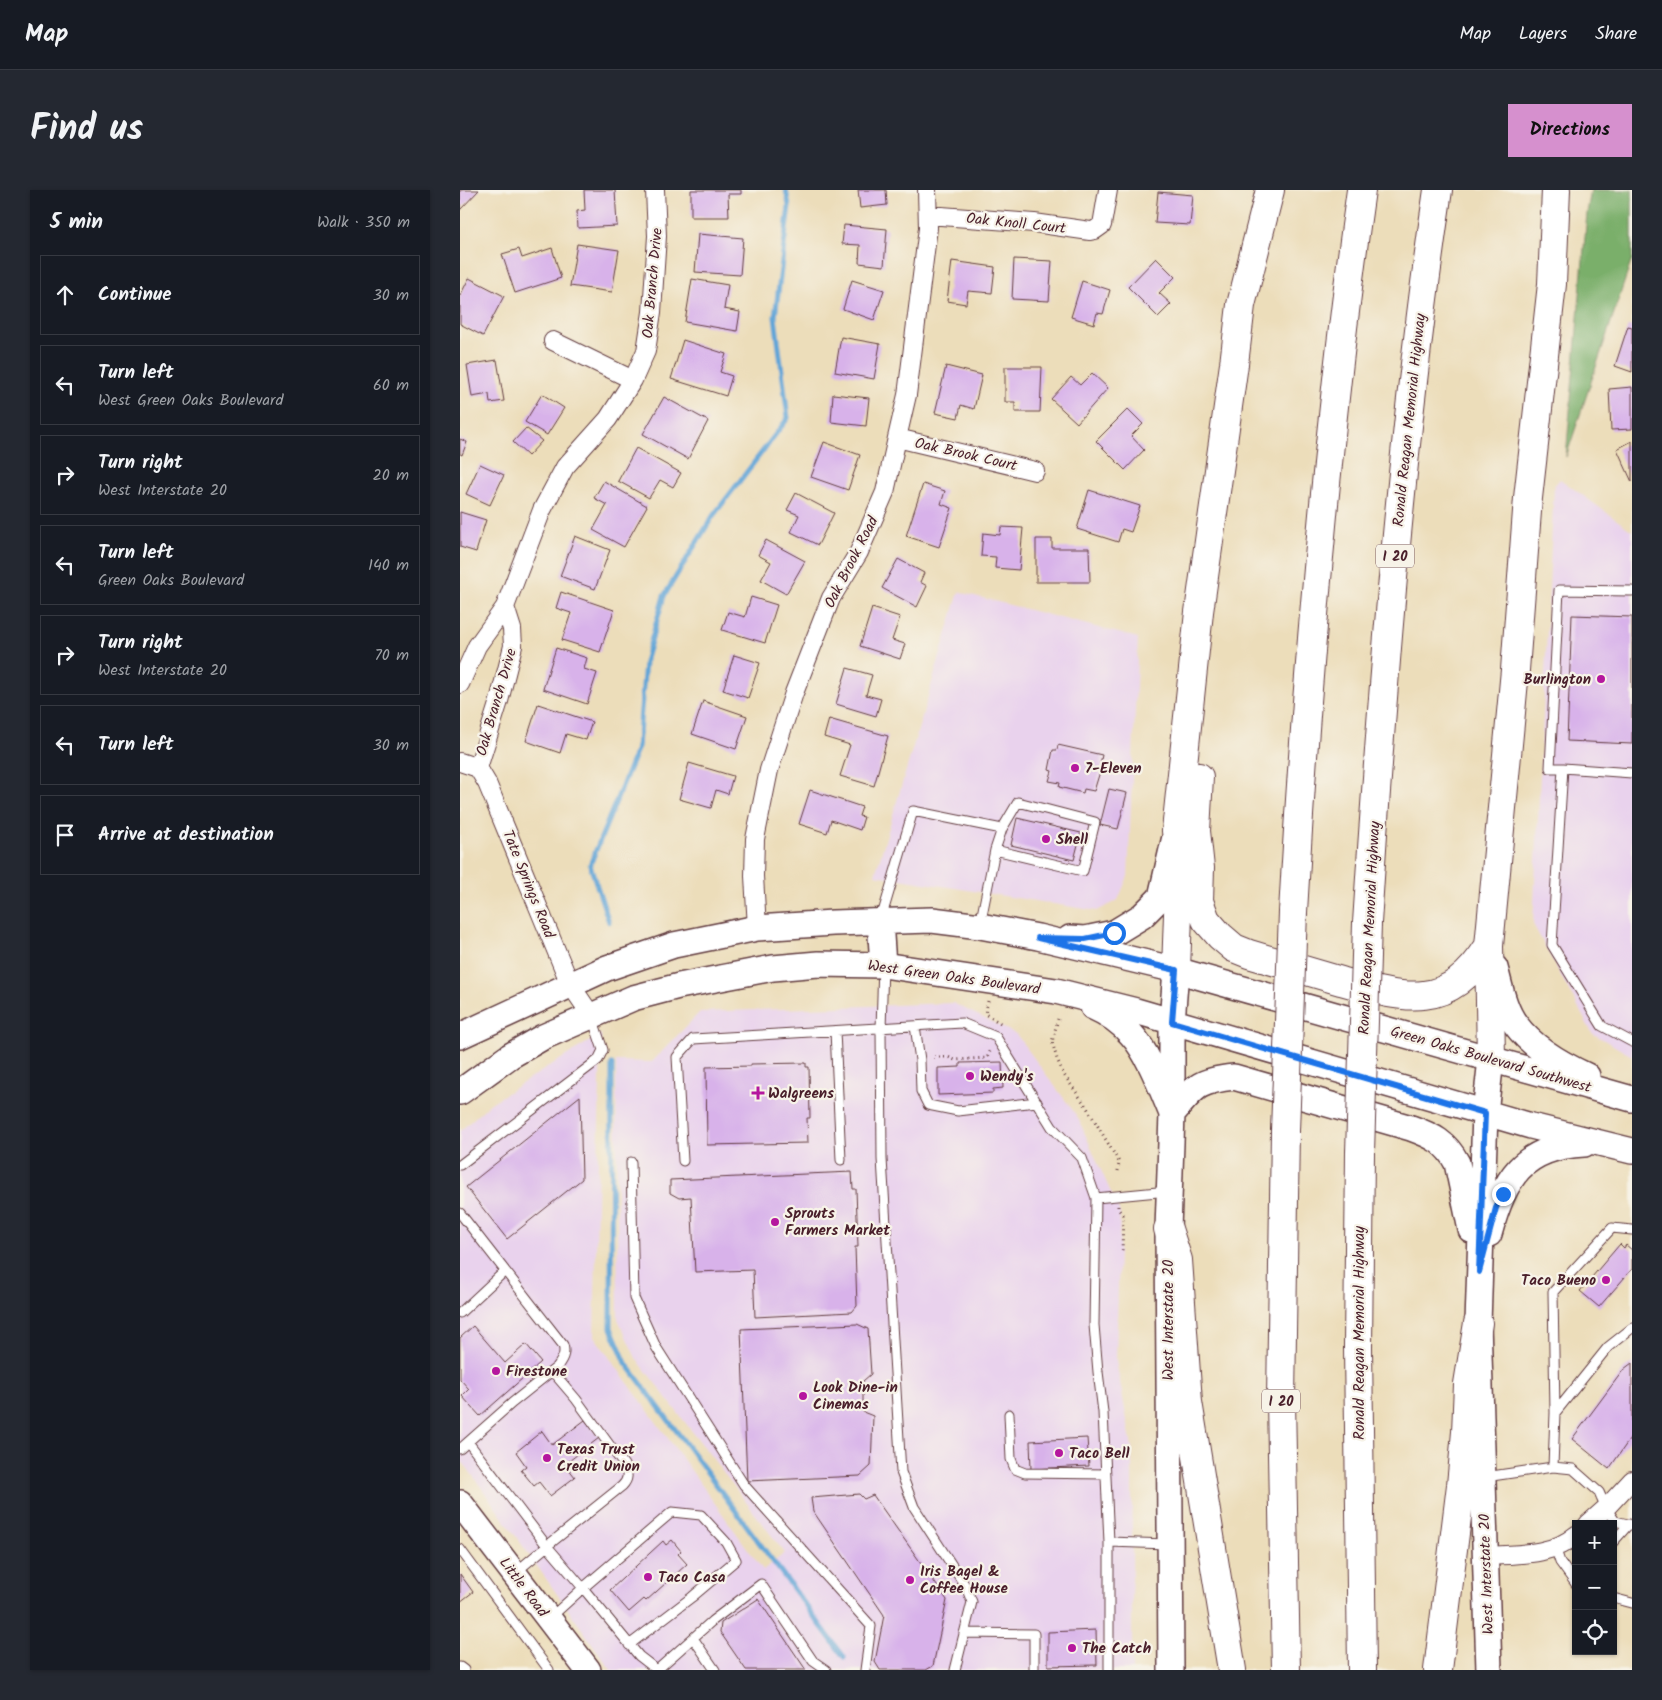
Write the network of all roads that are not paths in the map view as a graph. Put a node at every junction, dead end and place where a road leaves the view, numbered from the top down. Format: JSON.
{"nodes":[{"id":1,"x":655,"y":190,"type":"edge"},
{"id":2,"x":927,"y":190,"type":"edge"},
{"id":3,"x":1108,"y":190,"type":"edge"},
{"id":4,"x":1270,"y":190,"type":"edge"},
{"id":5,"x":1362,"y":190,"type":"edge"},
{"id":6,"x":1438,"y":190,"type":"edge"},
{"id":7,"x":1556,"y":190,"type":"edge"},
{"id":8,"x":928,"y":215,"type":"junction"},
{"id":9,"x":553,"y":341,"type":"dead end"},
{"id":10,"x":633,"y":380,"type":"junction"},
{"id":11,"x":897,"y":438,"type":"junction"},
{"id":12,"x":1035,"y":470,"type":"dead end"},
{"id":13,"x":1632,"y":591,"type":"edge"},
{"id":14,"x":505,"y":607,"type":"junction"},
{"id":15,"x":1199,"y":612,"type":"junction"},
{"id":16,"x":460,"y":684,"type":"edge"},
{"id":17,"x":460,"y":762,"type":"edge"},
{"id":18,"x":478,"y":768,"type":"junction"},
{"id":19,"x":1563,"y":768,"type":"junction"},
{"id":20,"x":1632,"y":773,"type":"edge"},
{"id":21,"x":1002,"y":829,"type":"junction"},
{"id":22,"x":1176,"y":831,"type":"junction"},
{"id":23,"x":995,"y":850,"type":"junction"},
{"id":24,"x":880,"y":922,"type":"junction"},
{"id":25,"x":980,"y":926,"type":"junction"},
{"id":26,"x":757,"y":928,"type":"junction"},
{"id":27,"x":1038,"y":938,"type":"junction"},
{"id":28,"x":1489,"y":946,"type":"junction"},
{"id":29,"x":883,"y":965,"type":"junction"},
{"id":30,"x":1176,"y":970,"type":"junction"},
{"id":31,"x":570,"y":984,"type":"junction"},
{"id":32,"x":1056,"y":992,"type":"junction"},
{"id":33,"x":591,"y":1016,"type":"junction"},
{"id":34,"x":1172,"y":1022,"type":"junction"},
{"id":35,"x":915,"y":1026,"type":"junction"},
{"id":36,"x":881,"y":1029,"type":"junction"},
{"id":37,"x":834,"y":1031,"type":"junction"},
{"id":38,"x":460,"y":1036,"type":"edge"},
{"id":39,"x":1632,"y":1042,"type":"edge"},
{"id":40,"x":1491,"y":1059,"type":"junction"},
{"id":41,"x":460,"y":1092,"type":"edge"},
{"id":42,"x":1632,"y":1098,"type":"edge"},
{"id":43,"x":1037,"y":1102,"type":"junction"},
{"id":44,"x":1485,"y":1113,"type":"junction"},
{"id":45,"x":1172,"y":1114,"type":"junction"},
{"id":46,"x":1624,"y":1150,"type":"edge"},
{"id":47,"x":841,"y":1160,"type":"dead end"},
{"id":48,"x":683,"y":1161,"type":"dead end"},
{"id":49,"x":631,"y":1162,"type":"dead end"},
{"id":50,"x":460,"y":1166,"type":"edge"},
{"id":51,"x":1169,"y":1190,"type":"junction"},
{"id":52,"x":1096,"y":1198,"type":"junction"},
{"id":53,"x":460,"y":1214,"type":"edge"},
{"id":54,"x":1168,"y":1229,"type":"junction"},
{"id":55,"x":1632,"y":1230,"type":"edge"},
{"id":56,"x":505,"y":1271,"type":"junction"},
{"id":57,"x":1479,"y":1272,"type":"junction"},
{"id":58,"x":460,"y":1313,"type":"edge"},
{"id":59,"x":1478,"y":1323,"type":"junction"},
{"id":60,"x":1632,"y":1328,"type":"edge"},
{"id":61,"x":552,"y":1371,"type":"junction"},
{"id":62,"x":1555,"y":1413,"type":"junction"},
{"id":63,"x":1009,"y":1414,"type":"dead end"},
{"id":64,"x":462,"y":1446,"type":"edge"},
{"id":65,"x":1553,"y":1467,"type":"junction"},
{"id":66,"x":1106,"y":1474,"type":"junction"},
{"id":67,"x":1483,"y":1477,"type":"junction"},
{"id":68,"x":1630,"y":1486,"type":"edge"},
{"id":69,"x":460,"y":1503,"type":"edge"},
{"id":70,"x":1606,"y":1508,"type":"junction"},
{"id":71,"x":1592,"y":1520,"type":"edge"},
{"id":72,"x":1630,"y":1525,"type":"edge"},
{"id":73,"x":1572,"y":1537,"type":"edge"},
{"id":74,"x":1617,"y":1538,"type":"edge"},
{"id":75,"x":1109,"y":1542,"type":"junction"},
{"id":76,"x":1170,"y":1544,"type":"junction"},
{"id":77,"x":547,"y":1546,"type":"junction"},
{"id":78,"x":1555,"y":1548,"type":"junction"},
{"id":79,"x":460,"y":1549,"type":"edge"},
{"id":80,"x":1487,"y":1556,"type":"junction"},
{"id":81,"x":514,"y":1574,"type":"junction"},
{"id":82,"x":1572,"y":1578,"type":"edge"},
{"id":83,"x":583,"y":1588,"type":"junction"},
{"id":84,"x":1617,"y":1599,"type":"edge"},
{"id":85,"x":1632,"y":1603,"type":"edge"},
{"id":86,"x":549,"y":1619,"type":"junction"},
{"id":87,"x":964,"y":1633,"type":"junction"},
{"id":88,"x":692,"y":1638,"type":"junction"},
{"id":89,"x":629,"y":1644,"type":"junction"},
{"id":90,"x":460,"y":1667,"type":"edge"},
{"id":91,"x":464,"y":1670,"type":"edge"},
{"id":92,"x":549,"y":1670,"type":"edge"},
{"id":93,"x":588,"y":1670,"type":"edge"},
{"id":94,"x":657,"y":1670,"type":"edge"},
{"id":95,"x":715,"y":1670,"type":"edge"},
{"id":96,"x":826,"y":1670,"type":"edge"},
{"id":97,"x":865,"y":1670,"type":"edge"},
{"id":98,"x":955,"y":1670,"type":"edge"},
{"id":99,"x":1034,"y":1670,"type":"edge"},
{"id":100,"x":1109,"y":1670,"type":"edge"},
{"id":101,"x":1170,"y":1670,"type":"edge"},
{"id":102,"x":1232,"y":1670,"type":"edge"},
{"id":103,"x":1286,"y":1670,"type":"edge"},
{"id":104,"x":1362,"y":1670,"type":"edge"},
{"id":105,"x":1438,"y":1670,"type":"edge"},
{"id":106,"x":1490,"y":1670,"type":"edge"}],
"edges":[{"from":1,"to":10,"type":"street","name":"Oak Branch Drive"},
{"from":2,"to":8,"type":"street","name":"Oak Brook Road"},
{"from":3,"to":8,"type":"street","name":"Oak Knoll Court"},
{"from":4,"to":15,"type":"highway"},
{"from":5,"to":103,"type":"highway","number":"I 20","bridge":true},
{"from":6,"to":104,"type":"highway","name":"Ronald Reagan Memorial Highway","number":"I 20","bridge":true},
{"from":7,"to":28,"type":"highway"},
{"from":8,"to":11,"type":"street","name":"Oak Brook Road"},
{"from":9,"to":10,"type":"street"},
{"from":10,"to":14,"type":"street","name":"Oak Branch Drive"},
{"from":11,"to":12,"type":"street","name":"Oak Brook Court"},
{"from":11,"to":26,"type":"street","name":"Oak Brook Road"},
{"from":13,"to":19,"type":"lane"},
{"from":14,"to":16,"type":"street","name":"Oak Branch Drive"},
{"from":14,"to":18,"type":"street","name":"Oak Branch Drive"},
{"from":15,"to":22,"type":"highway"},
{"from":15,"to":28,"type":"highway"},
{"from":17,"to":18,"type":"street"},
{"from":18,"to":31,"type":"street","name":"Tate Springs Road"},
{"from":19,"to":20,"type":"lane"},
{"from":19,"to":39,"type":"lane"},
{"from":21,"to":23,"type":"lane"},
{"from":21,"to":23,"type":"lane"},
{"from":21,"to":24,"type":"lane"},
{"from":22,"to":27,"type":"main road"},
{"from":22,"to":30,"type":"highway"},
{"from":23,"to":25,"type":"lane"},
{"from":24,"to":25,"type":"main road"},
{"from":24,"to":26,"type":"main road"},
{"from":24,"to":29,"type":"main road"},
{"from":25,"to":27,"type":"main road"},
{"from":26,"to":31,"type":"main road"},
{"from":27,"to":30,"type":"main road"},
{"from":28,"to":40,"type":"highway"},
{"from":28,"to":42,"type":"main road"},
{"from":29,"to":32,"type":"main road","name":"West Green Oaks Boulevard"},
{"from":29,"to":33,"type":"main road","name":"West Green Oaks Boulevard"},
{"from":29,"to":36,"type":"lane"},
{"from":30,"to":34,"type":"main road","name":"West Interstate 20"},
{"from":30,"to":40,"type":"main road","name":"Green Oaks Boulevard Southwest"},
{"from":31,"to":33,"type":"street","name":"Tate Springs Road"},
{"from":31,"to":38,"type":"main road"},
{"from":32,"to":34,"type":"main road","name":"West Green Oaks Boulevard"},
{"from":32,"to":45,"type":"main road"},
{"from":33,"to":41,"type":"main road","name":"West Green Oaks Boulevard"},
{"from":33,"to":50,"type":"lane"},
{"from":34,"to":44,"type":"main road","name":"West Green Oaks Boulevard"},
{"from":34,"to":45,"type":"main road","name":"West Interstate 20"},
{"from":35,"to":36,"type":"lane"},
{"from":35,"to":43,"type":"lane"},
{"from":35,"to":43,"type":"lane"},
{"from":36,"to":37,"type":"lane"},
{"from":36,"to":87,"type":"lane"},
{"from":37,"to":47,"type":"lane"},
{"from":37,"to":48,"type":"lane"},
{"from":40,"to":42,"type":"main road","name":"Green Oaks Boulevard Southwest"},
{"from":40,"to":44,"type":"main road","name":"West Interstate 20"},
{"from":43,"to":52,"type":"lane"},
{"from":44,"to":46,"type":"main road","name":"West Green Oaks Boulevard"},
{"from":44,"to":57,"type":"main road","name":"West Interstate 20"},
{"from":45,"to":51,"type":"main road","name":"West Interstate 20"},
{"from":45,"to":57,"type":"main road"},
{"from":46,"to":57,"type":"main road"},
{"from":49,"to":97,"type":"lane"},
{"from":51,"to":52,"type":"lane"},
{"from":51,"to":54,"type":"main road","name":"West Interstate 20"},
{"from":52,"to":66,"type":"lane"},
{"from":53,"to":56,"type":"lane"},
{"from":54,"to":76,"type":"main road","name":"West Interstate 20"},
{"from":54,"to":102,"type":"highway"},
{"from":55,"to":62,"type":"lane"},
{"from":56,"to":58,"type":"lane"},
{"from":56,"to":61,"type":"lane"},
{"from":57,"to":59,"type":"main road","name":"West Interstate 20"},
{"from":59,"to":67,"type":"main road","name":"West Interstate 20"},
{"from":59,"to":105,"type":"highway"},
{"from":60,"to":62,"type":"lane"},
{"from":61,"to":64,"type":"lane"},
{"from":61,"to":77,"type":"lane"},
{"from":62,"to":65,"type":"lane"},
{"from":63,"to":66,"type":"lane"},
{"from":64,"to":77,"type":"lane"},
{"from":65,"to":67,"type":"lane"},
{"from":65,"to":70,"type":"lane"},
{"from":66,"to":75,"type":"lane"},
{"from":67,"to":80,"type":"main road","name":"West Interstate 20"},
{"from":68,"to":70,"type":"street"},
{"from":69,"to":81,"type":"main road","name":"Little Road"},
{"from":70,"to":71,"type":"street"},
{"from":70,"to":72,"type":"lane"},
{"from":72,"to":74,"type":"lane"},
{"from":73,"to":78,"type":"street"},
{"from":75,"to":76,"type":"lane"},
{"from":75,"to":100,"type":"lane"},
{"from":76,"to":101,"type":"main road","name":"West Interstate 20"},
{"from":77,"to":81,"type":"lane"},
{"from":77,"to":83,"type":"lane"},
{"from":78,"to":80,"type":"street"},
{"from":78,"to":82,"type":"lane"},
{"from":79,"to":92,"type":"lane"},
{"from":80,"to":106,"type":"main road","name":"West Interstate 20"},
{"from":81,"to":86,"type":"main road","name":"Little Road"},
{"from":83,"to":86,"type":"lane"},
{"from":83,"to":89,"type":"lane"},
{"from":83,"to":89,"type":"lane"},
{"from":84,"to":85,"type":"lane"},
{"from":86,"to":93,"type":"main road","name":"Little Road"},
{"from":87,"to":98,"type":"lane"},
{"from":87,"to":99,"type":"lane"},
{"from":88,"to":94,"type":"lane"},
{"from":88,"to":95,"type":"lane"},
{"from":88,"to":96,"type":"lane"},
{"from":89,"to":94,"type":"lane"},
{"from":90,"to":91,"type":"lane"}]}
